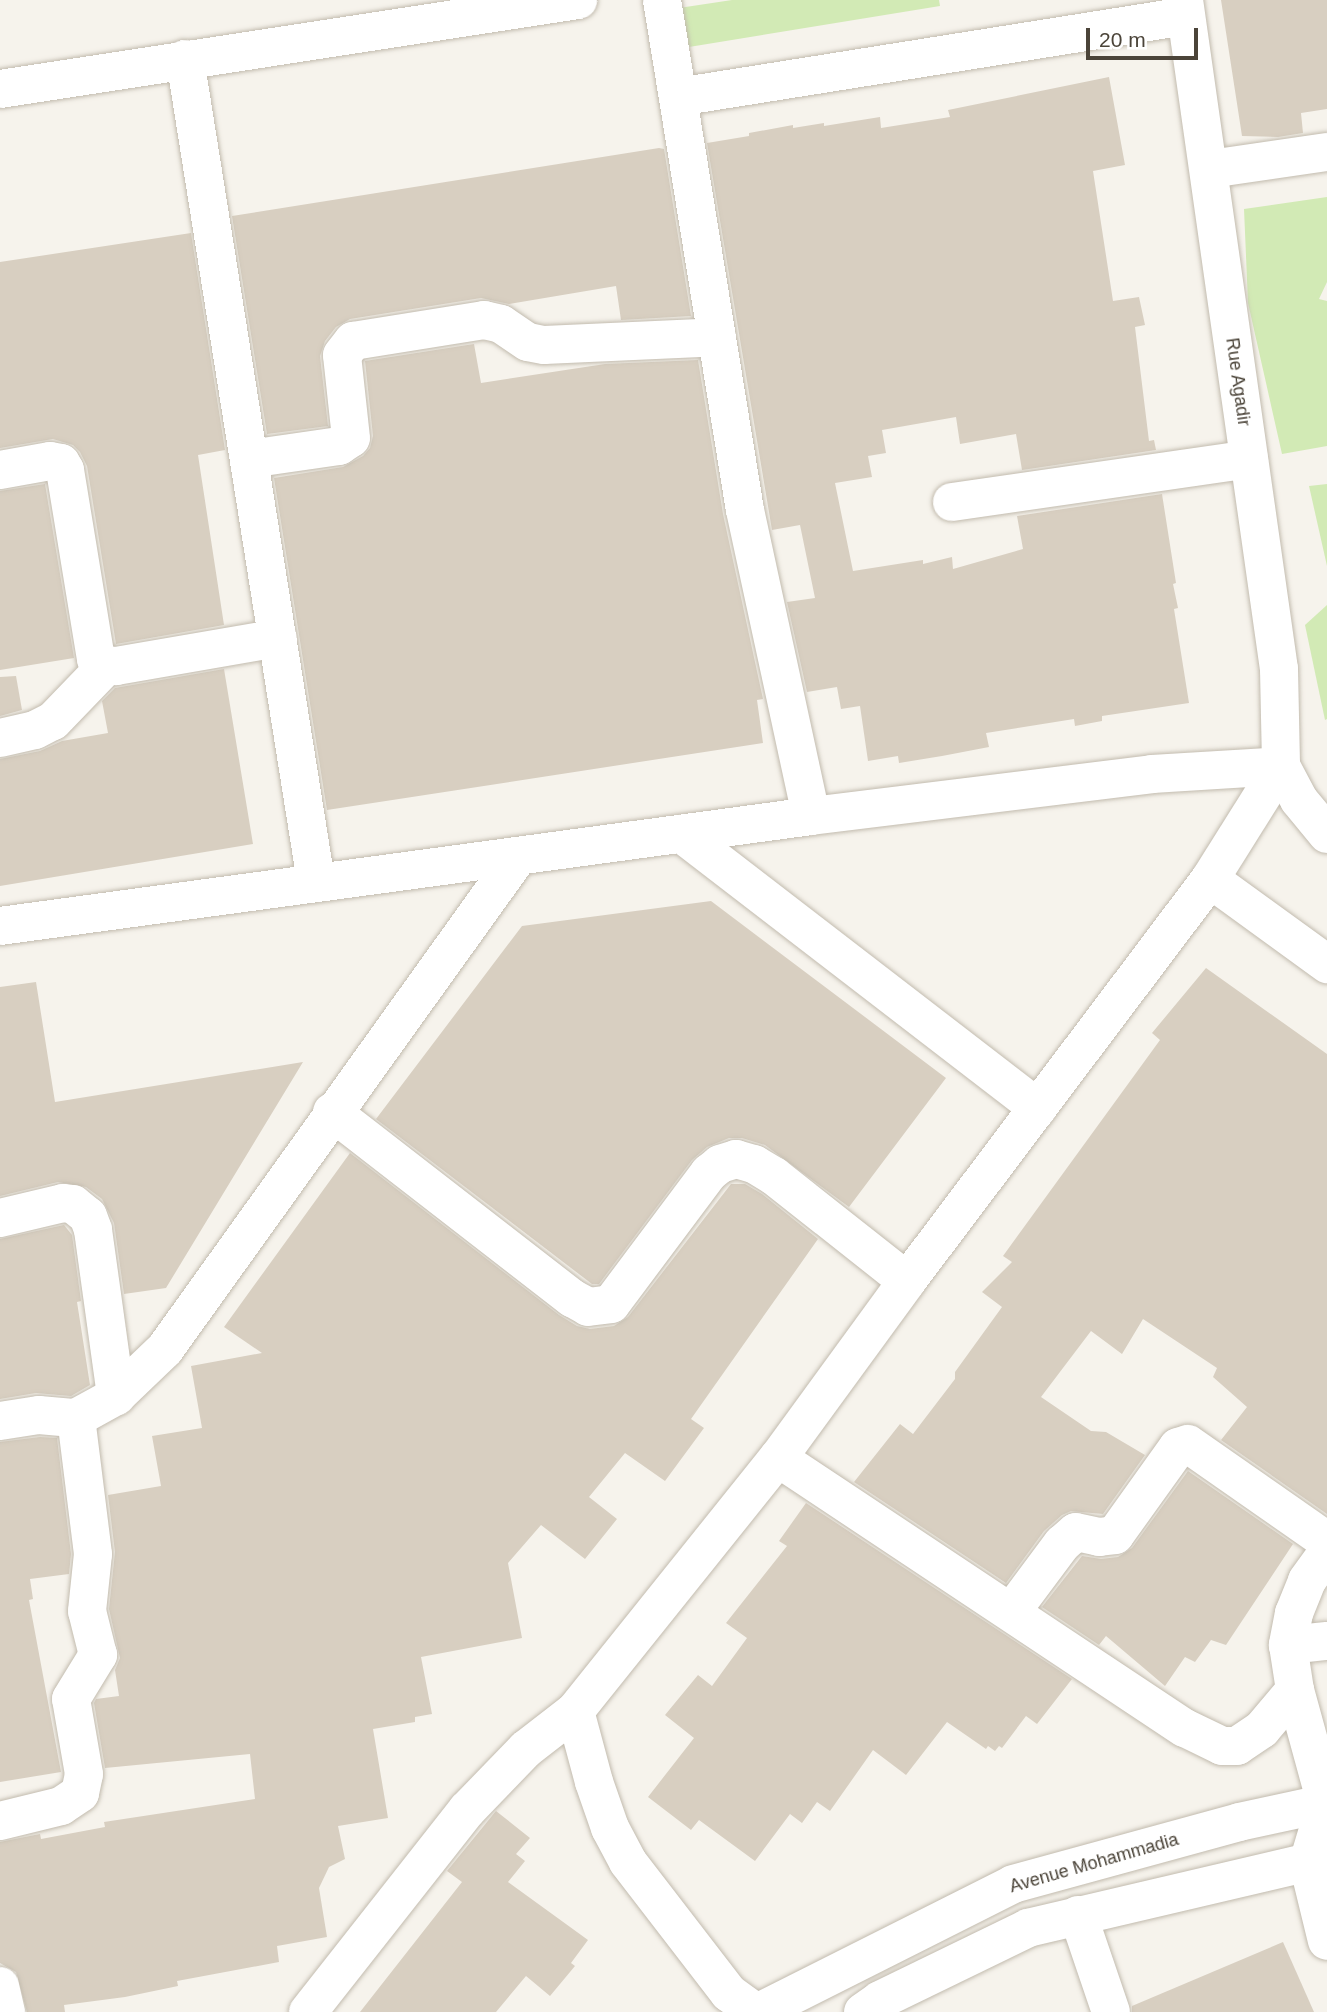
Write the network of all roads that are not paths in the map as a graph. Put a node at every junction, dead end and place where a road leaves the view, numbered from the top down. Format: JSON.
{"nodes":[{"id":1,"x":578,"y":0,"type":"edge"},
{"id":2,"x":662,"y":0,"type":"edge"},
{"id":3,"x":1185,"y":8,"type":"edge"},
{"id":4,"x":185,"y":60,"type":"junction"},
{"id":5,"x":0,"y":89,"type":"edge"},
{"id":6,"x":678,"y":97,"type":"junction"},
{"id":7,"x":1327,"y":152,"type":"edge"},
{"id":8,"x":1210,"y":169,"type":"junction"},
{"id":9,"x":717,"y":337,"type":"junction"},
{"id":10,"x":249,"y":458,"type":"junction"},
{"id":11,"x":1249,"y":459,"type":"junction"},
{"id":12,"x":0,"y":470,"type":"edge"},
{"id":13,"x":952,"y":502,"type":"dead end"},
{"id":14,"x":278,"y":638,"type":"junction"},
{"id":15,"x":105,"y":667,"type":"junction"},
{"id":16,"x":0,"y":738,"type":"edge"},
{"id":17,"x":1281,"y":766,"type":"junction"},
{"id":18,"x":811,"y":816,"type":"junction"},
{"id":19,"x":682,"y":834,"type":"junction"},
{"id":20,"x":1327,"y":834,"type":"edge"},
{"id":21,"x":517,"y":858,"type":"junction"},
{"id":22,"x":1210,"y":879,"type":"junction"},
{"id":23,"x":316,"y":881,"type":"junction"},
{"id":24,"x":0,"y":926,"type":"edge"},
{"id":25,"x":1327,"y":964,"type":"edge"},
{"id":26,"x":1038,"y":1108,"type":"junction"},
{"id":27,"x":332,"y":1112,"type":"junction"},
{"id":28,"x":0,"y":1217,"type":"edge"},
{"id":29,"x":907,"y":1280,"type":"junction"},
{"id":30,"x":116,"y":1396,"type":"junction"},
{"id":31,"x":76,"y":1418,"type":"junction"},
{"id":32,"x":0,"y":1421,"type":"edge"},
{"id":33,"x":778,"y":1458,"type":"junction"},
{"id":34,"x":1327,"y":1541,"type":"edge"},
{"id":35,"x":1327,"y":1553,"type":"edge"},
{"id":36,"x":1012,"y":1611,"type":"junction"},
{"id":37,"x":1327,"y":1641,"type":"edge"},
{"id":38,"x":1288,"y":1645,"type":"junction"},
{"id":39,"x":1295,"y":1690,"type":"junction"},
{"id":40,"x":575,"y":1711,"type":"junction"},
{"id":41,"x":1327,"y":1803,"type":"edge"},
{"id":42,"x":0,"y":1821,"type":"edge"},
{"id":43,"x":1318,"y":1861,"type":"edge"},
{"id":44,"x":1078,"y":1915,"type":"junction"},
{"id":45,"x":1327,"y":1941,"type":"edge"},
{"id":46,"x":0,"y":1986,"type":"edge"},
{"id":47,"x":6,"y":2012,"type":"edge"},
{"id":48,"x":308,"y":2012,"type":"edge"},
{"id":49,"x":757,"y":2012,"type":"edge"},
{"id":50,"x":863,"y":2012,"type":"edge"},
{"id":51,"x":1111,"y":2012,"type":"edge"}],
"edges":[{"from":1,"to":4,"type":"street"},
{"from":2,"to":6,"type":"street"},
{"from":3,"to":6,"type":"street"},
{"from":3,"to":8,"type":"street","name":"Rue Agadir"},
{"from":4,"to":5,"type":"street"},
{"from":4,"to":10,"type":"street"},
{"from":6,"to":9,"type":"street"},
{"from":7,"to":8,"type":"street"},
{"from":8,"to":11,"type":"street","name":"Rue Agadir"},
{"from":9,"to":10,"type":"street"},
{"from":9,"to":18,"type":"street"},
{"from":10,"to":14,"type":"street"},
{"from":11,"to":13,"type":"street"},
{"from":11,"to":17,"type":"street","name":"Rue Agadir"},
{"from":12,"to":15,"type":"street"},
{"from":14,"to":15,"type":"street"},
{"from":14,"to":23,"type":"street"},
{"from":15,"to":16,"type":"street"},
{"from":17,"to":18,"type":"street"},
{"from":17,"to":20,"type":"street"},
{"from":17,"to":22,"type":"street"},
{"from":18,"to":19,"type":"street"},
{"from":19,"to":21,"type":"street"},
{"from":19,"to":26,"type":"street"},
{"from":21,"to":23,"type":"street"},
{"from":21,"to":27,"type":"street"},
{"from":22,"to":25,"type":"street"},
{"from":22,"to":26,"type":"street"},
{"from":23,"to":24,"type":"street"},
{"from":26,"to":29,"type":"street"},
{"from":27,"to":29,"type":"street"},
{"from":27,"to":30,"type":"street"},
{"from":28,"to":30,"type":"street"},
{"from":29,"to":33,"type":"street"},
{"from":30,"to":31,"type":"street"},
{"from":31,"to":32,"type":"street"},
{"from":31,"to":42,"type":"street"},
{"from":33,"to":36,"type":"street"},
{"from":33,"to":40,"type":"street"},
{"from":34,"to":36,"type":"street"},
{"from":35,"to":38,"type":"street"},
{"from":36,"to":39,"type":"street"},
{"from":37,"to":38,"type":"street"},
{"from":38,"to":39,"type":"street"},
{"from":39,"to":41,"type":"street"},
{"from":40,"to":48,"type":"street"},
{"from":40,"to":49,"type":"street"},
{"from":41,"to":43,"type":"street"},
{"from":41,"to":49,"type":"street","name":"Avenue Mohammadia"},
{"from":43,"to":44,"type":"street"},
{"from":43,"to":45,"type":"street"},
{"from":44,"to":50,"type":"street"},
{"from":44,"to":51,"type":"street"},
{"from":46,"to":47,"type":"street"}]}
